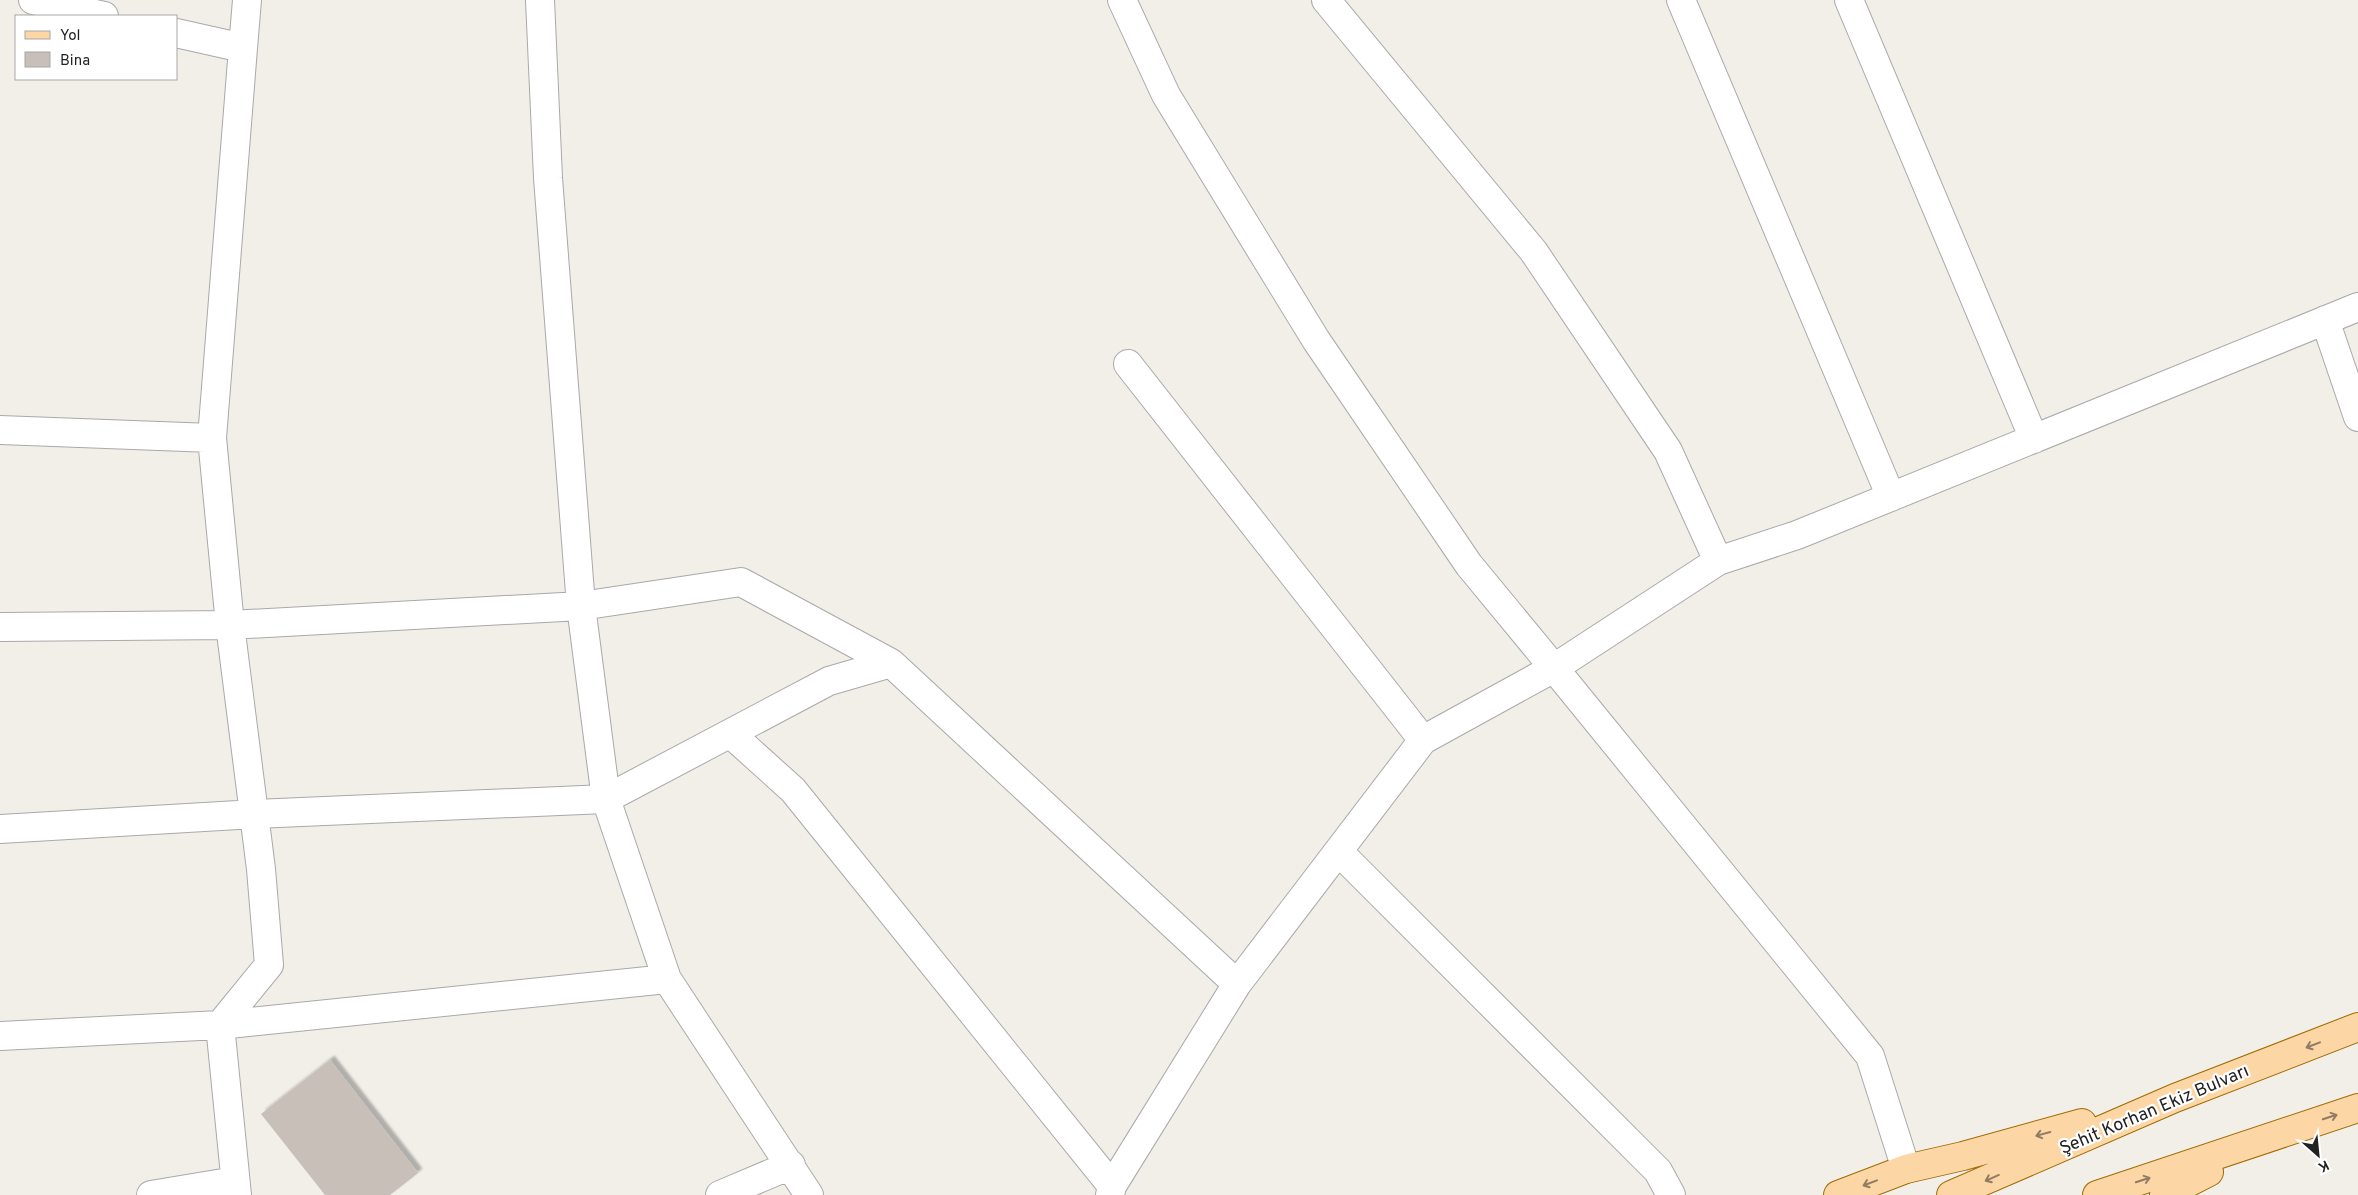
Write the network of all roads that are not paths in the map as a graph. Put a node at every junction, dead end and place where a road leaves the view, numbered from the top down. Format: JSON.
{"nodes":[{"id":1,"x":32,"y":0,"type":"edge"},
{"id":2,"x":247,"y":0,"type":"edge"},
{"id":3,"x":540,"y":0,"type":"edge"},
{"id":4,"x":1122,"y":0,"type":"edge"},
{"id":5,"x":1326,"y":0,"type":"edge"},
{"id":6,"x":1681,"y":0,"type":"edge"},
{"id":7,"x":1849,"y":0,"type":"edge"},
{"id":8,"x":100,"y":15,"type":"edge"},
{"id":9,"x":178,"y":33,"type":"edge"},
{"id":10,"x":243,"y":48,"type":"junction"},
{"id":11,"x":2358,"y":307,"type":"edge"},
{"id":12,"x":2325,"y":320,"type":"junction"},
{"id":13,"x":1128,"y":364,"type":"dead end"},
{"id":14,"x":2358,"y":417,"type":"edge"},
{"id":15,"x":0,"y":430,"type":"edge"},
{"id":16,"x":212,"y":438,"type":"junction"},
{"id":17,"x":2034,"y":439,"type":"junction"},
{"id":18,"x":1891,"y":497,"type":"junction"},
{"id":19,"x":1718,"y":561,"type":"junction"},
{"id":20,"x":581,"y":606,"type":"junction"},
{"id":21,"x":230,"y":625,"type":"junction"},
{"id":22,"x":0,"y":627,"type":"edge"},
{"id":23,"x":891,"y":664,"type":"junction"},
{"id":24,"x":1554,"y":668,"type":"junction"},
{"id":25,"x":732,"y":734,"type":"junction"},
{"id":26,"x":1423,"y":740,"type":"junction"},
{"id":27,"x":606,"y":799,"type":"junction"},
{"id":28,"x":255,"y":814,"type":"junction"},
{"id":29,"x":0,"y":829,"type":"edge"},
{"id":30,"x":1339,"y":852,"type":"junction"},
{"id":31,"x":667,"y":979,"type":"junction"},
{"id":32,"x":1237,"y":984,"type":"junction"},
{"id":33,"x":220,"y":1024,"type":"junction"},
{"id":34,"x":2358,"y":1027,"type":"edge"},
{"id":35,"x":0,"y":1036,"type":"edge"},
{"id":36,"x":2175,"y":1098,"type":"junction"},
{"id":37,"x":2358,"y":1108,"type":"edge"},
{"id":38,"x":2303,"y":1126,"type":"junction"},
{"id":39,"x":791,"y":1165,"type":"junction"},
{"id":40,"x":1906,"y":1169,"type":"junction"},
{"id":41,"x":236,"y":1188,"type":"edge"},
{"id":42,"x":1111,"y":1190,"type":"edge"},
{"id":43,"x":151,"y":1195,"type":"edge"},
{"id":44,"x":720,"y":1195,"type":"edge"},
{"id":45,"x":809,"y":1195,"type":"edge"},
{"id":46,"x":1671,"y":1195,"type":"edge"},
{"id":47,"x":1838,"y":1195,"type":"edge"},
{"id":48,"x":1951,"y":1195,"type":"edge"},
{"id":49,"x":2097,"y":1195,"type":"edge"},
{"id":50,"x":2164,"y":1195,"type":"edge"}],
"edges":[{"from":1,"to":8,"type":"street"},
{"from":2,"to":10,"type":"street"},
{"from":3,"to":20,"type":"street"},
{"from":4,"to":24,"type":"street"},
{"from":5,"to":19,"type":"street"},
{"from":6,"to":18,"type":"street"},
{"from":7,"to":17,"type":"street"},
{"from":9,"to":10,"type":"street"},
{"from":10,"to":16,"type":"street"},
{"from":11,"to":12,"type":"street"},
{"from":12,"to":14,"type":"street"},
{"from":12,"to":17,"type":"street"},
{"from":13,"to":26,"type":"street"},
{"from":15,"to":16,"type":"street"},
{"from":16,"to":21,"type":"street"},
{"from":17,"to":18,"type":"street"},
{"from":18,"to":19,"type":"street"},
{"from":19,"to":24,"type":"street"},
{"from":20,"to":21,"type":"street"},
{"from":20,"to":23,"type":"street"},
{"from":20,"to":27,"type":"street"},
{"from":21,"to":22,"type":"street"},
{"from":21,"to":28,"type":"street"},
{"from":23,"to":25,"type":"street"},
{"from":23,"to":32,"type":"street"},
{"from":24,"to":26,"type":"street"},
{"from":24,"to":40,"type":"street"},
{"from":25,"to":27,"type":"street"},
{"from":25,"to":42,"type":"street"},
{"from":26,"to":30,"type":"street"},
{"from":27,"to":28,"type":"street"},
{"from":27,"to":31,"type":"street"},
{"from":28,"to":29,"type":"street"},
{"from":28,"to":33,"type":"street"},
{"from":30,"to":32,"type":"street"},
{"from":30,"to":46,"type":"street"},
{"from":31,"to":33,"type":"street"},
{"from":31,"to":39,"type":"street"},
{"from":32,"to":42,"type":"street"},
{"from":33,"to":35,"type":"street"},
{"from":33,"to":41,"type":"street"},
{"from":34,"to":36,"type":"main road","name":"Şehit Korhan Ekiz Bulvarı","one_way":true},
{"from":36,"to":40,"type":"main road","one_way":true},
{"from":36,"to":48,"type":"main road","name":"Şehit Korhan Ekiz Bulvarı","one_way":true},
{"from":38,"to":37,"type":"main road","one_way":true},
{"from":49,"to":38,"type":"main road","one_way":true},
{"from":38,"to":50,"type":"main road"},
{"from":39,"to":44,"type":"street"},
{"from":39,"to":45,"type":"street"},
{"from":40,"to":47,"type":"main road","one_way":true},
{"from":41,"to":43,"type":"street"}]}
